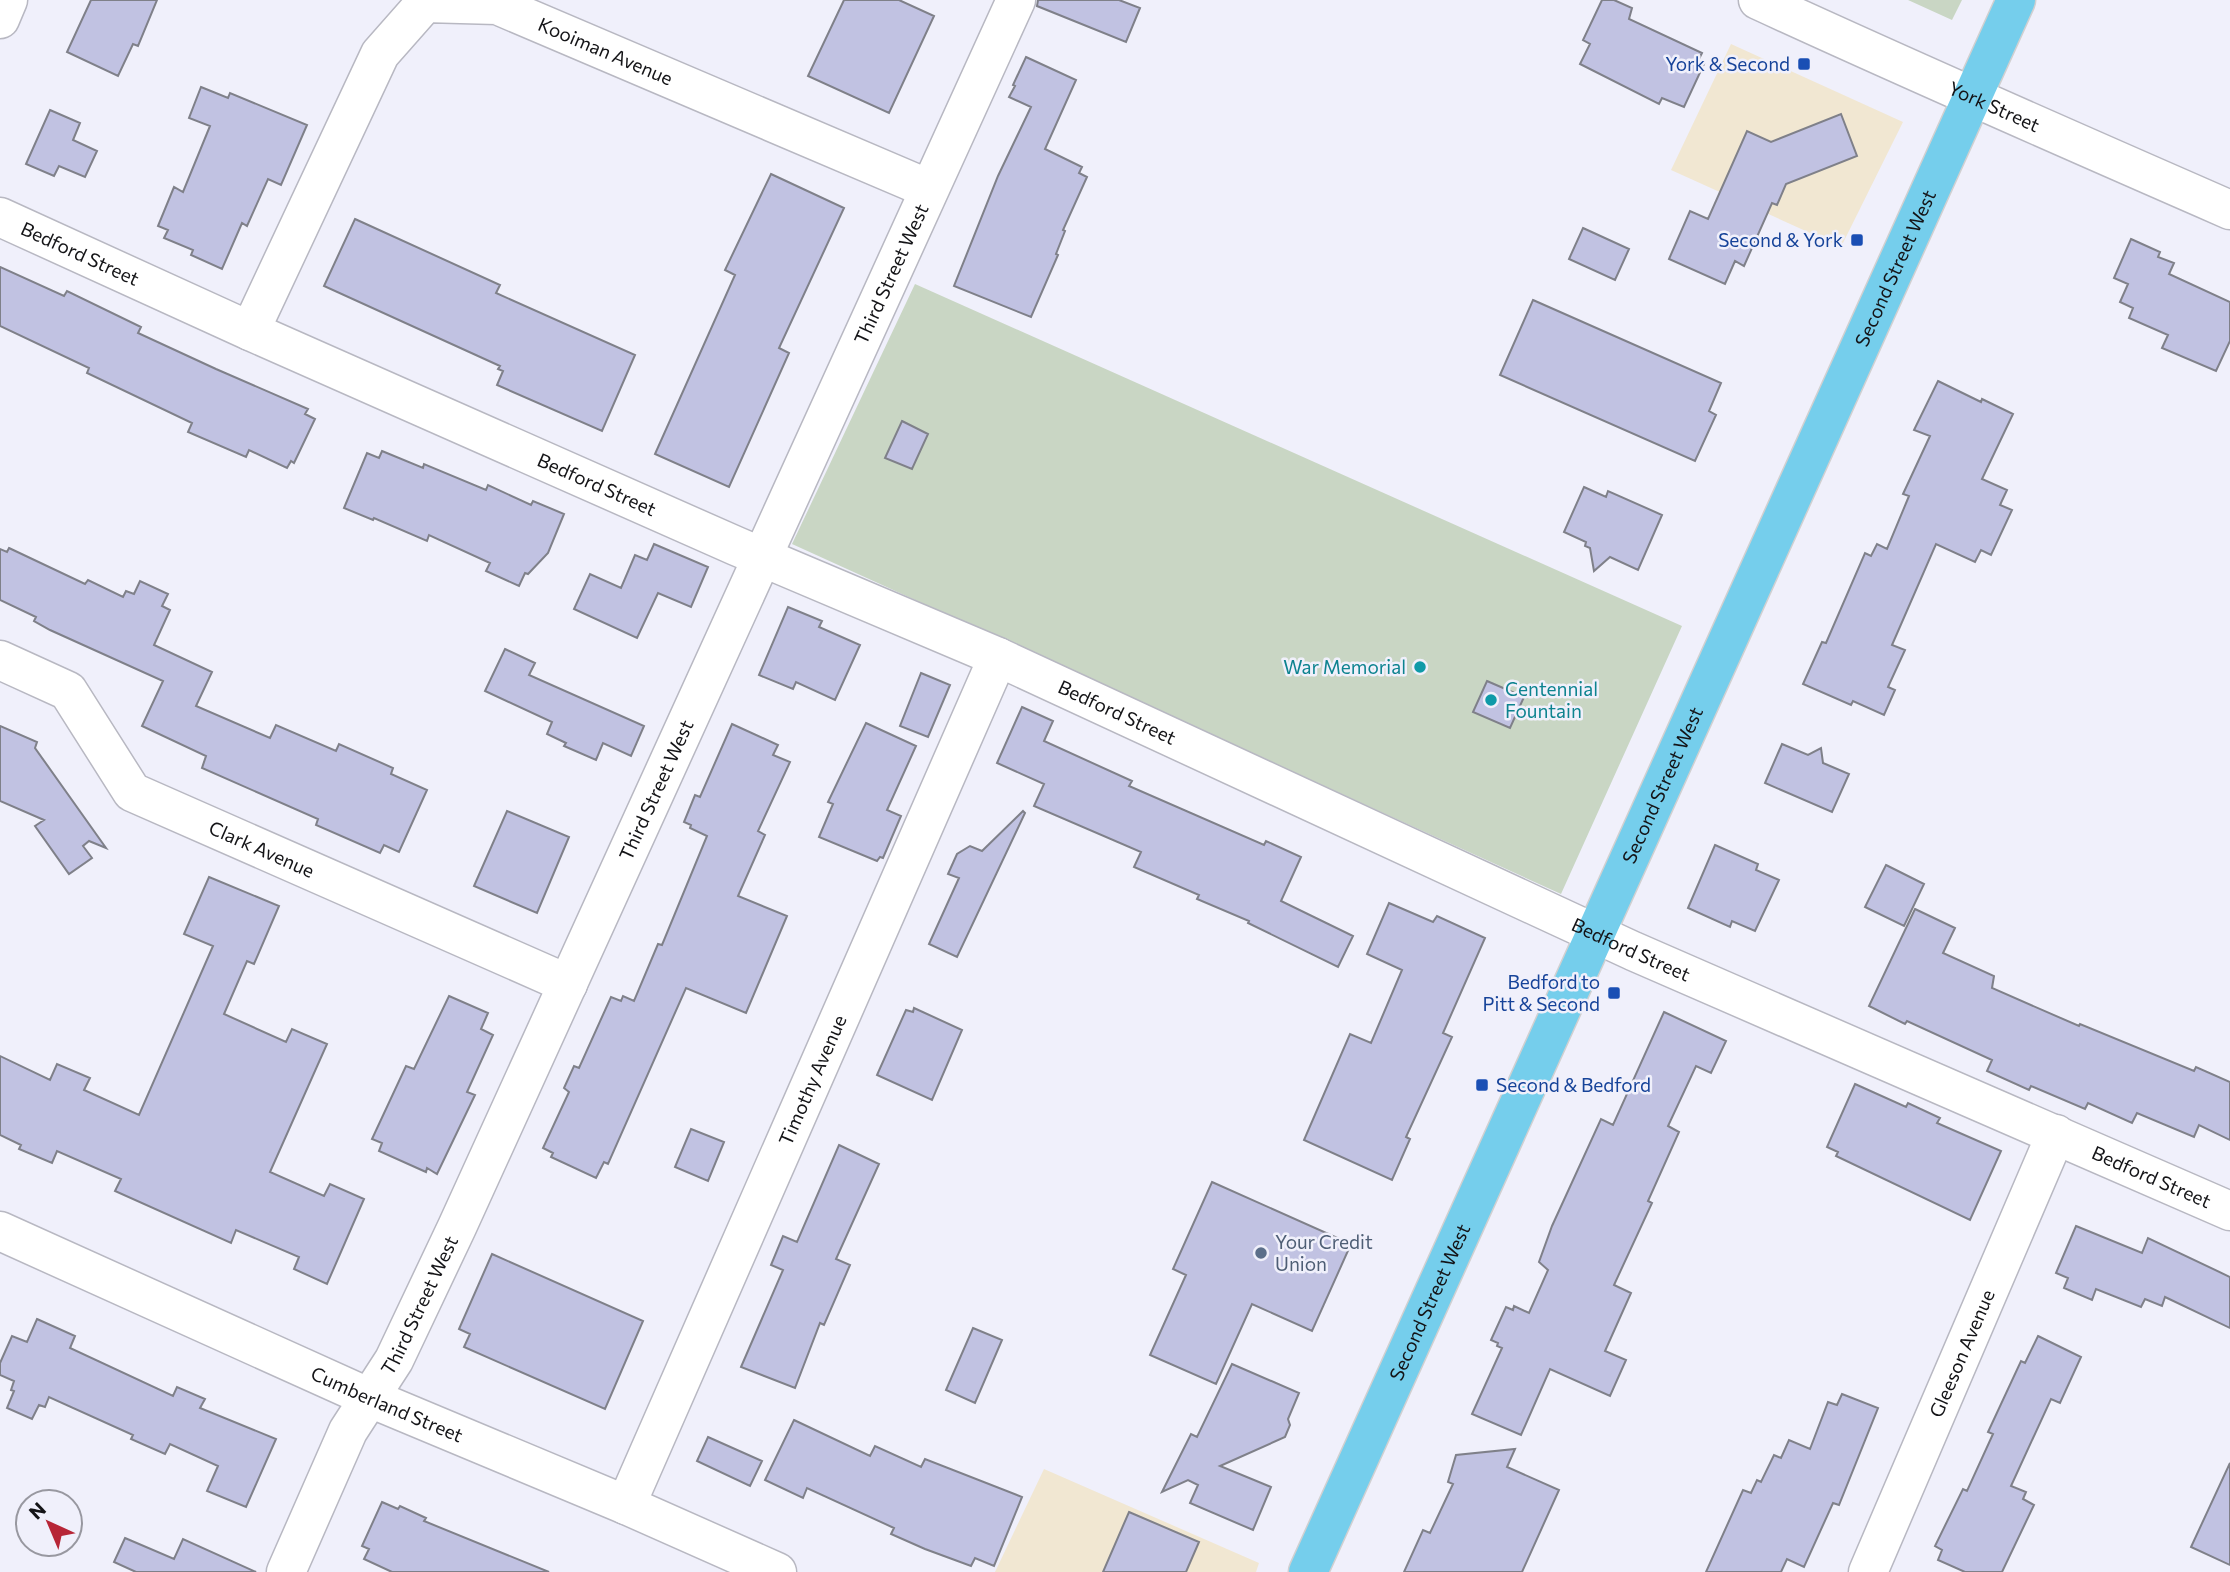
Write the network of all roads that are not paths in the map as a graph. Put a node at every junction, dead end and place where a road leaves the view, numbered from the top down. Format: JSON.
{"nodes":[{"id":1,"x":8,"y":0,"type":"edge"},
{"id":2,"x":1016,"y":0,"type":"edge"},
{"id":3,"x":1758,"y":0,"type":"edge"},
{"id":4,"x":2016,"y":0,"type":"edge"},
{"id":5,"x":0,"y":19,"type":"edge"},
{"id":6,"x":1973,"y":96,"type":"junction"},
{"id":7,"x":929,"y":189,"type":"junction"},
{"id":8,"x":2230,"y":210,"type":"edge"},
{"id":9,"x":0,"y":217,"type":"edge"},
{"id":10,"x":250,"y":331,"type":"junction"},
{"id":11,"x":761,"y":557,"type":"junction"},
{"id":12,"x":998,"y":657,"type":"junction"},
{"id":13,"x":0,"y":660,"type":"edge"},
{"id":14,"x":1595,"y":933,"type":"junction"},
{"id":15,"x":568,"y":985,"type":"junction"},
{"id":16,"x":2056,"y":1134,"type":"junction"},
{"id":17,"x":2230,"y":1211,"type":"edge"},
{"id":18,"x":0,"y":1231,"type":"edge"},
{"id":19,"x":369,"y":1398,"type":"junction"},
{"id":20,"x":626,"y":1505,"type":"junction"},
{"id":21,"x":286,"y":1572,"type":"edge"},
{"id":22,"x":777,"y":1572,"type":"edge"},
{"id":23,"x":1308,"y":1572,"type":"edge"},
{"id":24,"x":1868,"y":1572,"type":"edge"}],
"edges":[{"from":1,"to":5,"type":"street"},
{"from":2,"to":7,"type":"street","name":"Third Street West"},
{"from":3,"to":6,"type":"street","name":"York Street"},
{"from":4,"to":6,"type":"main road","name":"Second Street West"},
{"from":6,"to":8,"type":"street","name":"York Street"},
{"from":6,"to":14,"type":"main road","name":"Second Street West"},
{"from":7,"to":10,"type":"street","name":"Kooiman Avenue"},
{"from":7,"to":11,"type":"street","name":"Third Street West"},
{"from":9,"to":10,"type":"street","name":"Bedford Street"},
{"from":10,"to":11,"type":"street","name":"Bedford Street"},
{"from":11,"to":12,"type":"street","name":"Bedford Street"},
{"from":11,"to":15,"type":"street","name":"Third Street West"},
{"from":12,"to":14,"type":"street","name":"Bedford Street"},
{"from":12,"to":20,"type":"street","name":"Timothy Avenue"},
{"from":13,"to":15,"type":"street","name":"Clark Avenue"},
{"from":14,"to":16,"type":"street","name":"Bedford Street"},
{"from":14,"to":23,"type":"main road","name":"Second Street West"},
{"from":15,"to":19,"type":"street","name":"Third Street West"},
{"from":16,"to":17,"type":"street","name":"Bedford Street"},
{"from":16,"to":24,"type":"street","name":"Gleeson Avenue"},
{"from":18,"to":19,"type":"street","name":"Cumberland Street"},
{"from":19,"to":20,"type":"street","name":"Cumberland Street"},
{"from":19,"to":21,"type":"street","name":"Third Street West"},
{"from":20,"to":22,"type":"street","name":"Cumberland Street"}]}
